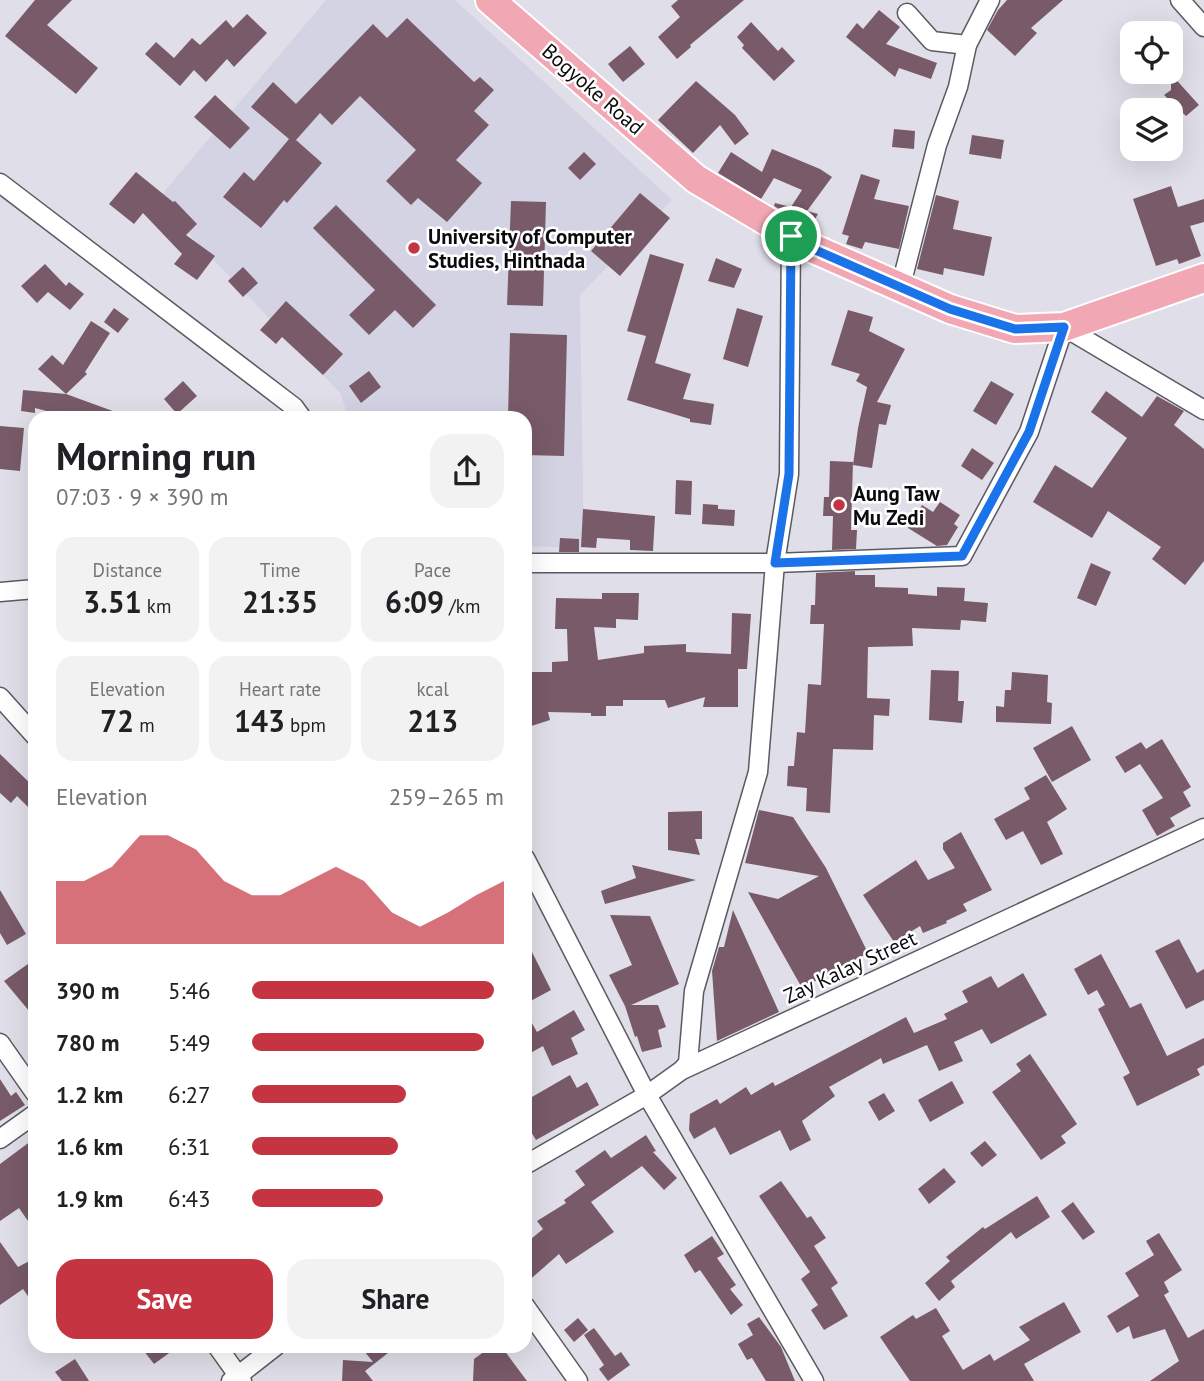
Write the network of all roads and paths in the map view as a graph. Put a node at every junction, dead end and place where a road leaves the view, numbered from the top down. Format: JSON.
{"nodes":[{"id":1,"x":490,"y":0,"type":"edge"},
{"id":2,"x":990,"y":0,"type":"edge"},
{"id":3,"x":1180,"y":0,"type":"edge"},
{"id":4,"x":907,"y":13,"type":"dead end"},
{"id":5,"x":1204,"y":27,"type":"edge"},
{"id":6,"x":967,"y":45,"type":"junction"},
{"id":7,"x":0,"y":183,"type":"edge"},
{"id":8,"x":791,"y":236,"type":"junction"},
{"id":9,"x":1204,"y":278,"type":"edge"},
{"id":10,"x":901,"y":285,"type":"junction"},
{"id":11,"x":1064,"y":327,"type":"junction"},
{"id":12,"x":1204,"y":410,"type":"edge"},
{"id":13,"x":297,"y":411,"type":"edge"},
{"id":14,"x":532,"y":563,"type":"edge"},
{"id":15,"x":775,"y":563,"type":"junction"},
{"id":16,"x":28,"y":590,"type":"edge"},
{"id":17,"x":0,"y":592,"type":"edge"},
{"id":18,"x":0,"y":697,"type":"edge"},
{"id":19,"x":28,"y":728,"type":"edge"},
{"id":20,"x":1204,"y":828,"type":"edge"},
{"id":21,"x":532,"y":872,"type":"edge"},
{"id":22,"x":0,"y":1043,"type":"edge"},
{"id":23,"x":682,"y":1070,"type":"junction"},
{"id":24,"x":28,"y":1083,"type":"edge"},
{"id":25,"x":647,"y":1095,"type":"junction"},
{"id":26,"x":28,"y":1119,"type":"edge"},
{"id":27,"x":0,"y":1139,"type":"edge"},
{"id":28,"x":532,"y":1161,"type":"edge"},
{"id":29,"x":532,"y":1316,"type":"edge"},
{"id":30,"x":220,"y":1353,"type":"edge"},
{"id":31,"x":268,"y":1353,"type":"edge"},
{"id":32,"x":237,"y":1379,"type":"edge"},
{"id":33,"x":578,"y":1381,"type":"edge"},
{"id":34,"x":814,"y":1381,"type":"edge"}],
"edges":[{"from":1,"to":8,"type":"main road","name":"Bogyoke Road"},
{"from":2,"to":6,"type":"street"},
{"from":3,"to":5,"type":"street"},
{"from":4,"to":6,"type":"street"},
{"from":6,"to":10,"type":"street"},
{"from":7,"to":13,"type":"street"},
{"from":8,"to":10,"type":"main road","name":"Bogyoke Road"},
{"from":8,"to":15,"type":"street"},
{"from":9,"to":11,"type":"main road","name":"Bogyoke Road"},
{"from":10,"to":11,"type":"main road","name":"Bogyoke Road"},
{"from":11,"to":12,"type":"street"},
{"from":11,"to":15,"type":"street"},
{"from":14,"to":15,"type":"street"},
{"from":15,"to":23,"type":"street"},
{"from":16,"to":17,"type":"street"},
{"from":18,"to":19,"type":"street"},
{"from":20,"to":23,"type":"street","name":"Zay Kalay Street"},
{"from":21,"to":25,"type":"street"},
{"from":22,"to":24,"type":"street"},
{"from":23,"to":25,"type":"street","name":"Zay Kalay Street"},
{"from":25,"to":28,"type":"street","name":"Zay Kalay Street"},
{"from":25,"to":34,"type":"street"},
{"from":26,"to":27,"type":"street"},
{"from":29,"to":33,"type":"street"},
{"from":30,"to":32,"type":"street"},
{"from":31,"to":32,"type":"street"}]}
